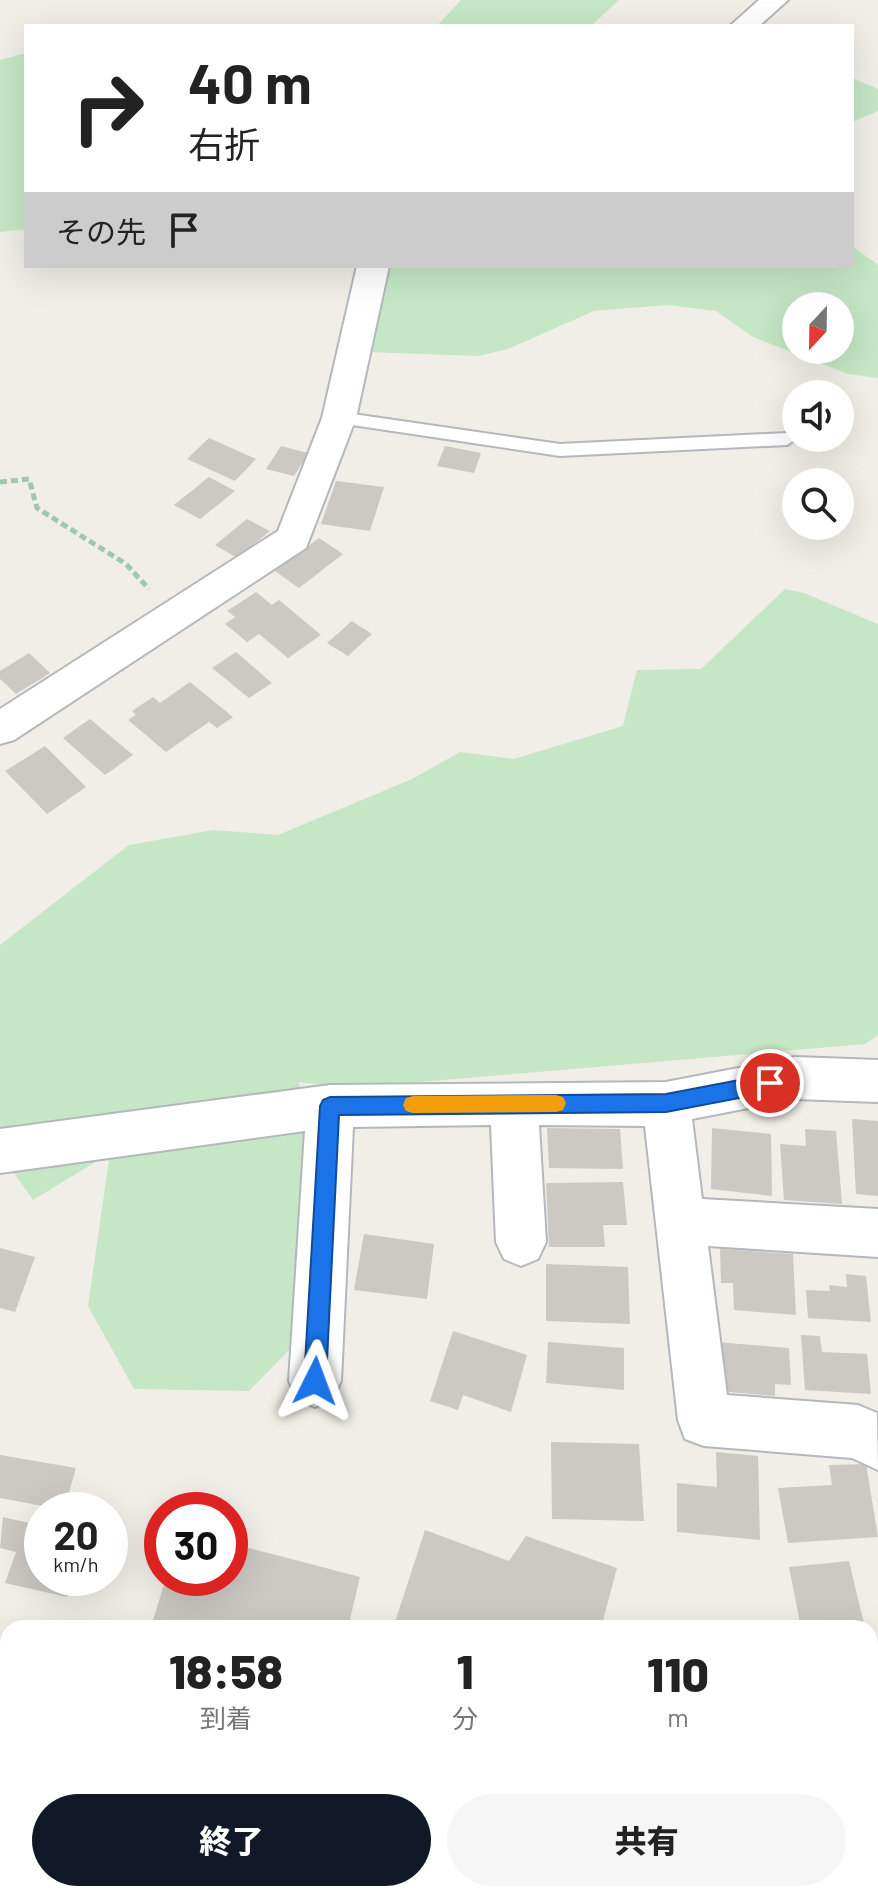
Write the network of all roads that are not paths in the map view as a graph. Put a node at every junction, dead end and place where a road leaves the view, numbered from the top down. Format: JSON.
{"nodes":[{"id":1,"x":775,"y":0,"type":"edge"},
{"id":2,"x":745,"y":24,"type":"edge"},
{"id":3,"x":373,"y":268,"type":"edge"},
{"id":4,"x":339,"y":418,"type":"junction"},
{"id":5,"x":782,"y":439,"type":"edge"},
{"id":6,"x":0,"y":729,"type":"edge"},
{"id":7,"x":878,"y":1081,"type":"edge"},
{"id":8,"x":514,"y":1103,"type":"junction"},
{"id":9,"x":666,"y":1103,"type":"junction"},
{"id":10,"x":330,"y":1106,"type":"junction"},
{"id":11,"x":0,"y":1151,"type":"edge"},
{"id":12,"x":678,"y":1221,"type":"junction"},
{"id":13,"x":878,"y":1233,"type":"edge"},
{"id":14,"x":521,"y":1242,"type":"dead end"},
{"id":15,"x":315,"y":1381,"type":"dead end"},
{"id":16,"x":878,"y":1443,"type":"edge"}],
"edges":[{"from":1,"to":2,"type":"street"},
{"from":3,"to":4,"type":"street"},
{"from":4,"to":5,"type":"lane"},
{"from":4,"to":6,"type":"street"},
{"from":7,"to":9,"type":"street"},
{"from":8,"to":9,"type":"street"},
{"from":8,"to":10,"type":"street"},
{"from":8,"to":14,"type":"street"},
{"from":9,"to":12,"type":"street"},
{"from":10,"to":11,"type":"street"},
{"from":10,"to":15,"type":"street"},
{"from":12,"to":13,"type":"street"},
{"from":12,"to":16,"type":"street"}]}
